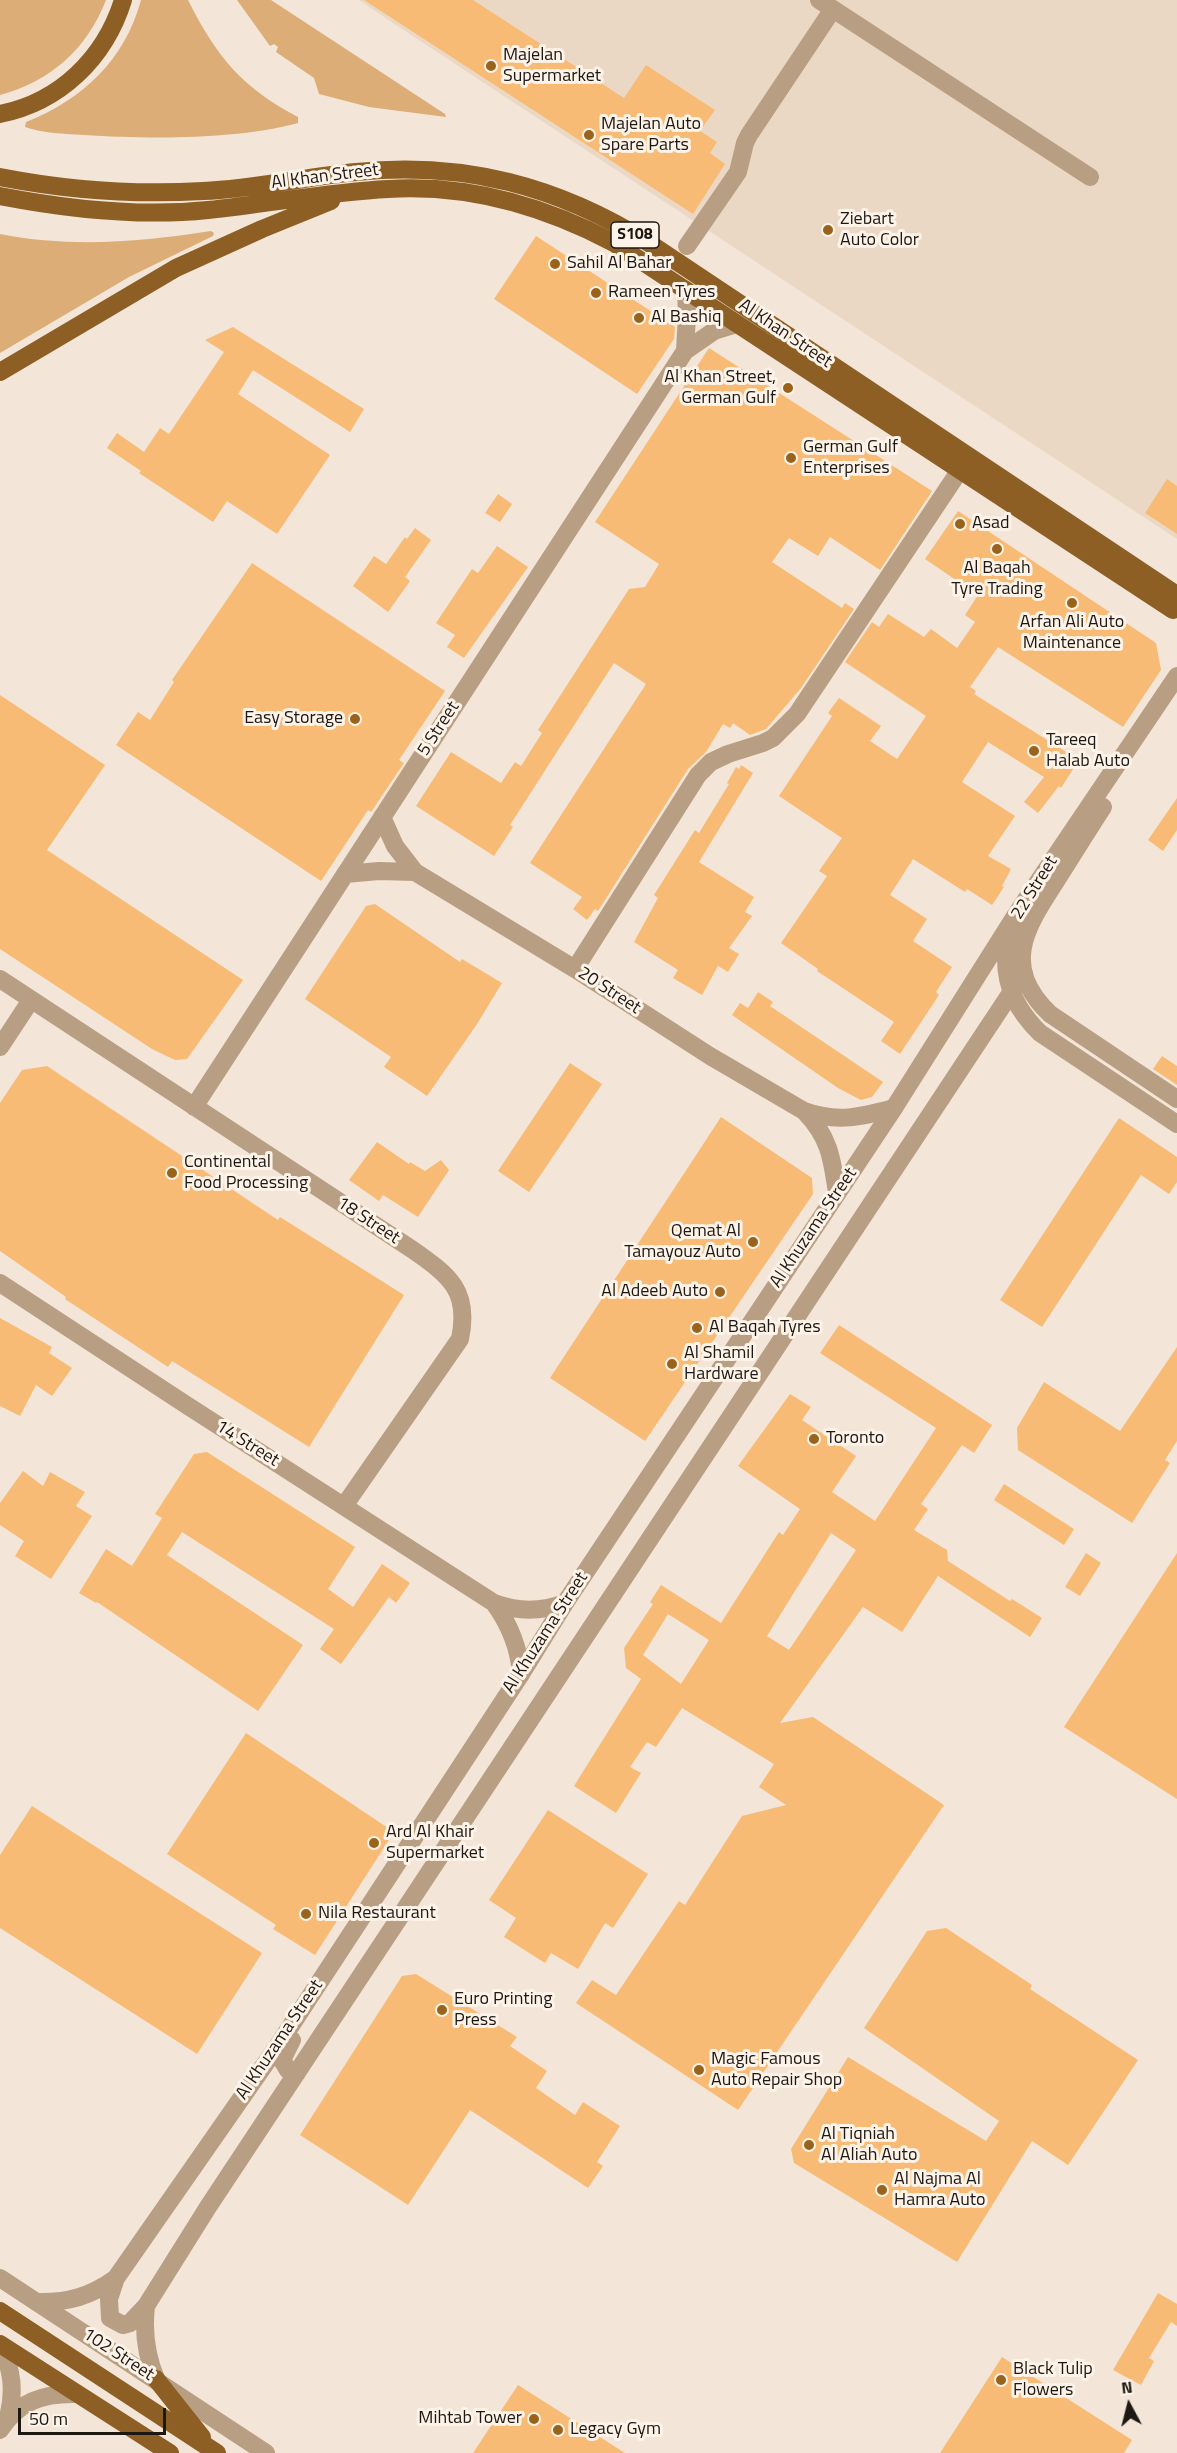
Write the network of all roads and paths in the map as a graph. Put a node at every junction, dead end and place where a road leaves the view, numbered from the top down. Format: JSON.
{"nodes":[{"id":1,"x":123,"y":0,"type":"edge"},
{"id":2,"x":826,"y":5,"type":"edge"},
{"id":3,"x":0,"y":114,"type":"edge"},
{"id":4,"x":0,"y":177,"type":"edge"},
{"id":5,"x":1090,"y":177,"type":"dead end"},
{"id":6,"x":359,"y":191,"type":"junction"},
{"id":7,"x":0,"y":196,"type":"edge"},
{"id":8,"x":687,"y":246,"type":"dead end"},
{"id":9,"x":686,"y":290,"type":"junction"},
{"id":10,"x":737,"y":324,"type":"junction"},
{"id":11,"x":685,"y":351,"type":"junction"},
{"id":12,"x":0,"y":372,"type":"edge"},
{"id":13,"x":960,"y":470,"type":"junction"},
{"id":14,"x":1176,"y":607,"type":"edge"},
{"id":15,"x":1177,"y":676,"type":"edge"},
{"id":16,"x":1177,"y":689,"type":"edge"},
{"id":17,"x":382,"y":817,"type":"junction"},
{"id":18,"x":414,"y":872,"type":"junction"},
{"id":19,"x":345,"y":874,"type":"junction"},
{"id":20,"x":1017,"y":913,"type":"junction"},
{"id":21,"x":575,"y":969,"type":"junction"},
{"id":22,"x":1024,"y":973,"type":"junction"},
{"id":23,"x":0,"y":979,"type":"edge"},
{"id":24,"x":1011,"y":991,"type":"junction"},
{"id":25,"x":32,"y":1000,"type":"junction"},
{"id":26,"x":0,"y":1047,"type":"edge"},
{"id":27,"x":1177,"y":1099,"type":"edge"},
{"id":28,"x":194,"y":1107,"type":"junction"},
{"id":29,"x":894,"y":1108,"type":"junction"},
{"id":30,"x":804,"y":1111,"type":"junction"},
{"id":31,"x":1177,"y":1124,"type":"edge"},
{"id":32,"x":837,"y":1192,"type":"junction"},
{"id":33,"x":0,"y":1283,"type":"edge"},
{"id":34,"x":344,"y":1506,"type":"junction"},
{"id":35,"x":494,"y":1603,"type":"junction"},
{"id":36,"x":565,"y":1603,"type":"junction"},
{"id":37,"x":521,"y":1674,"type":"junction"},
{"id":38,"x":332,"y":1960,"type":"junction"},
{"id":39,"x":297,"y":2073,"type":"junction"},
{"id":40,"x":0,"y":2278,"type":"edge"},
{"id":41,"x":116,"y":2278,"type":"junction"},
{"id":42,"x":37,"y":2302,"type":"junction"},
{"id":43,"x":146,"y":2306,"type":"junction"},
{"id":44,"x":0,"y":2311,"type":"edge"},
{"id":45,"x":0,"y":2345,"type":"edge"},
{"id":46,"x":156,"y":2379,"type":"junction"},
{"id":47,"x":76,"y":2394,"type":"junction"},
{"id":48,"x":4,"y":2424,"type":"edge"},
{"id":49,"x":215,"y":2451,"type":"edge"},
{"id":50,"x":170,"y":2453,"type":"edge"},
{"id":51,"x":266,"y":2453,"type":"edge"}],
"edges":[{"from":1,"to":3,"type":"main road"},
{"from":2,"to":5,"type":"street"},
{"from":2,"to":8,"type":"street"},
{"from":4,"to":14,"type":"main road","name":"Al Khan Street","number":"S108"},
{"from":6,"to":7,"type":"main road","name":"Al Khan Street","number":"S108"},
{"from":6,"to":9,"type":"main road","name":"Al Khan Street","number":"S108"},
{"from":6,"to":12,"type":"main road"},
{"from":9,"to":10,"type":"main road","name":"Al Khan Street","number":"S108"},
{"from":9,"to":11,"type":"street"},
{"from":10,"to":11,"type":"street","name":"5 Street"},
{"from":10,"to":13,"type":"main road","name":"Al Khan Street","number":"S108"},
{"from":11,"to":17,"type":"street","name":"5 Street"},
{"from":13,"to":14,"type":"main road","name":"Al Khan Street","number":"S108"},
{"from":13,"to":21,"type":"street"},
{"from":15,"to":20,"type":"street","name":"22 Street"},
{"from":16,"to":22,"type":"street","name":"22 Street"},
{"from":17,"to":18,"type":"street","name":"20 Street"},
{"from":17,"to":19,"type":"street","name":"5 Street"},
{"from":18,"to":19,"type":"street","name":"20 Street"},
{"from":18,"to":21,"type":"street","name":"20 Street"},
{"from":19,"to":28,"type":"street","name":"5 Street"},
{"from":20,"to":24,"type":"street","name":"22 Street"},
{"from":20,"to":29,"type":"street","name":"Al Khuzama Street"},
{"from":21,"to":30,"type":"street","name":"20 Street"},
{"from":22,"to":24,"type":"street","name":"Al Khuzama Street"},
{"from":22,"to":27,"type":"street","name":"22 Street"},
{"from":23,"to":25,"type":"street","name":"18 Street"},
{"from":24,"to":31,"type":"street","name":"22 Street"},
{"from":24,"to":39,"type":"street","name":"Al Khuzama Street"},
{"from":25,"to":26,"type":"street"},
{"from":25,"to":28,"type":"street","name":"18 Street"},
{"from":28,"to":34,"type":"street","name":"18 Street"},
{"from":29,"to":30,"type":"street","name":"20 Street"},
{"from":29,"to":32,"type":"street","name":"Al Khuzama Street"},
{"from":30,"to":32,"type":"street","name":"20 Street"},
{"from":32,"to":36,"type":"street","name":"Al Khuzama Street"},
{"from":33,"to":34,"type":"street","name":"14 Street"},
{"from":34,"to":35,"type":"street","name":"14 Street"},
{"from":35,"to":36,"type":"street","name":"14 Street"},
{"from":35,"to":37,"type":"street","name":"14 Street"},
{"from":36,"to":37,"type":"street","name":"Al Khuzama Street"},
{"from":37,"to":38,"type":"street","name":"Al Khuzama Street"},
{"from":38,"to":39,"type":"street"},
{"from":38,"to":41,"type":"street","name":"Al Khuzama Street"},
{"from":39,"to":43,"type":"street","name":"Al Khuzama Street"},
{"from":40,"to":42,"type":"street","name":"102 Street"},
{"from":41,"to":42,"type":"street","name":"Al Khuzama Street"},
{"from":41,"to":43,"type":"street","name":"Al Khuzama Street"},
{"from":42,"to":46,"type":"street","name":"102 Street"},
{"from":43,"to":46,"type":"street"},
{"from":44,"to":49,"type":"main road","name":"102 Street"},
{"from":45,"to":47,"type":"main road"},
{"from":45,"to":48,"type":"street"},
{"from":46,"to":49,"type":"main road"},
{"from":46,"to":51,"type":"street","name":"102 Street"},
{"from":47,"to":48,"type":"street"},
{"from":47,"to":50,"type":"main road"}]}
